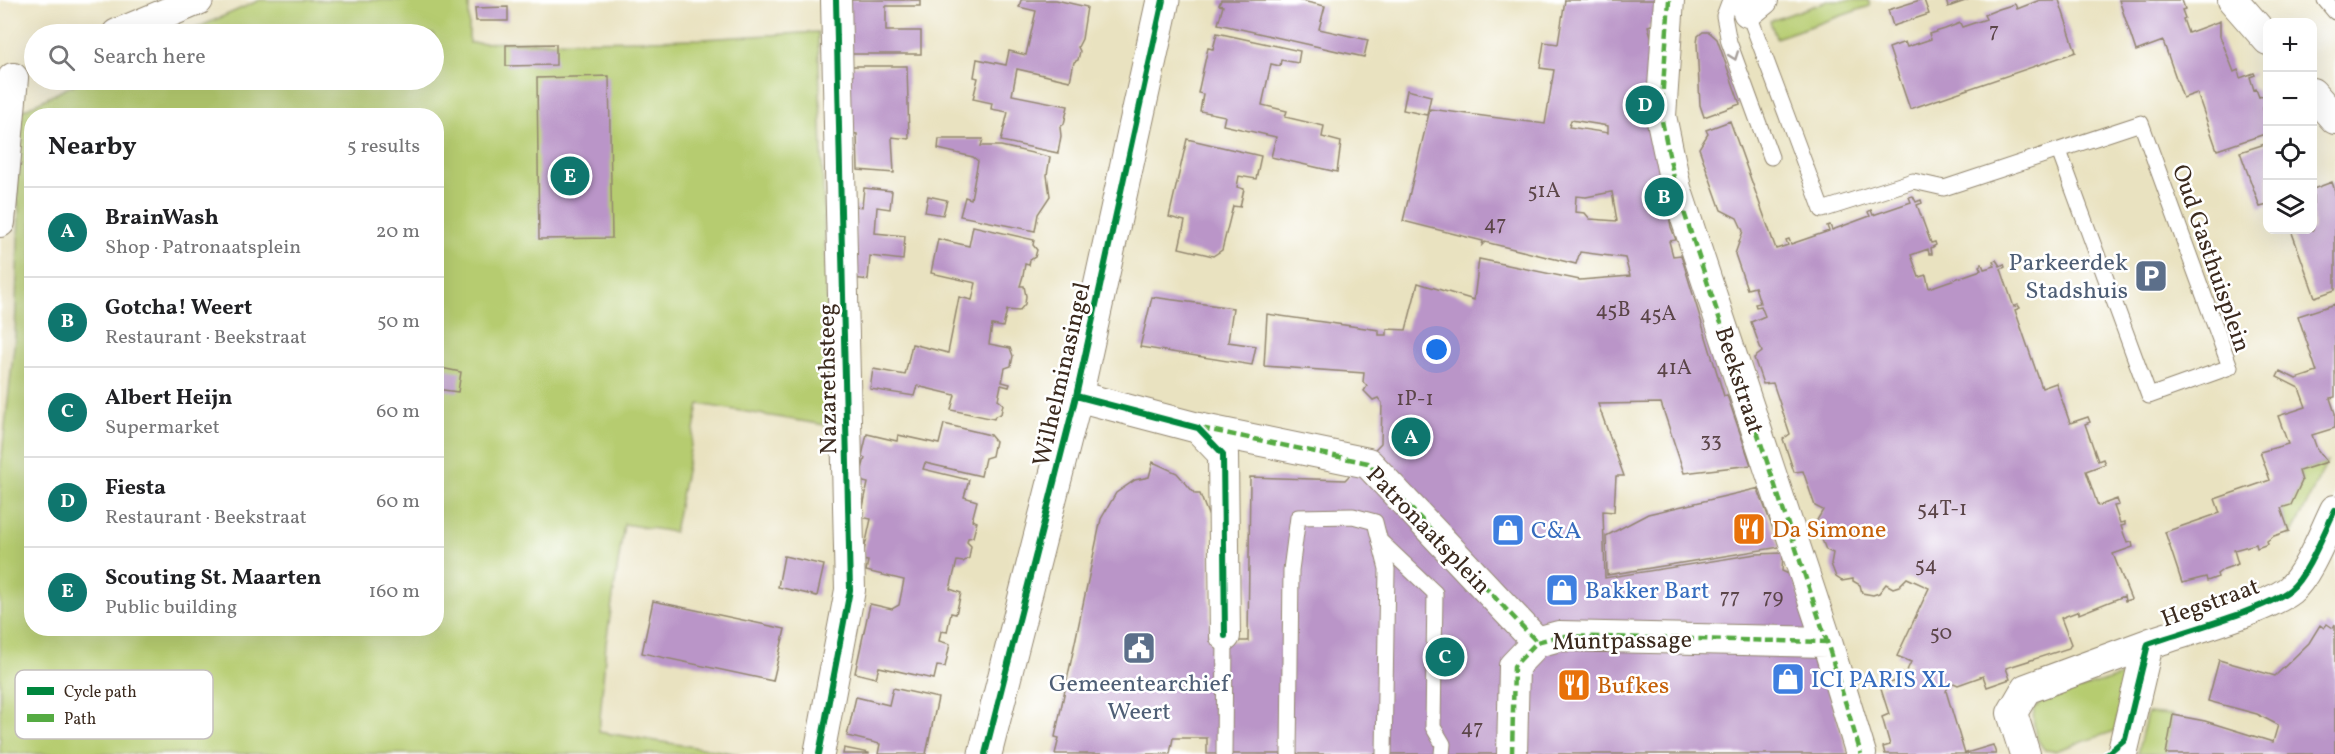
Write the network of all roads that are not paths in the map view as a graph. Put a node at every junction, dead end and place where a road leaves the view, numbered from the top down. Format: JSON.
{"nodes":[{"id":1,"x":198,"y":0,"type":"edge"},
{"id":2,"x":836,"y":0,"type":"edge"},
{"id":3,"x":1162,"y":0,"type":"edge"},
{"id":4,"x":1669,"y":0,"type":"edge"},
{"id":5,"x":2233,"y":0,"type":"edge"},
{"id":6,"x":2325,"y":0,"type":"edge"},
{"id":7,"x":1746,"y":3,"type":"edge"},
{"id":8,"x":2335,"y":12,"type":"edge"},
{"id":9,"x":141,"y":24,"type":"edge"},
{"id":10,"x":2263,"y":34,"type":"edge"},
{"id":11,"x":16,"y":78,"type":"edge"},
{"id":12,"x":2317,"y":98,"type":"edge"},
{"id":13,"x":2335,"y":119,"type":"edge"},
{"id":14,"x":2059,"y":151,"type":"junction"},
{"id":15,"x":1771,"y":157,"type":"dead end"},
{"id":16,"x":0,"y":222,"type":"edge"},
{"id":17,"x":1076,"y":396,"type":"junction"},
{"id":18,"x":1198,"y":428,"type":"junction"},
{"id":19,"x":2335,"y":510,"type":"edge"},
{"id":20,"x":1380,"y":541,"type":"junction"},
{"id":21,"x":1226,"y":636,"type":"joint"},
{"id":22,"x":1537,"y":642,"type":"junction"},
{"id":23,"x":1827,"y":642,"type":"junction"},
{"id":24,"x":2148,"y":644,"type":"junction"},
{"id":25,"x":2118,"y":749,"type":"edge"},
{"id":26,"x":819,"y":754,"type":"edge"},
{"id":27,"x":985,"y":754,"type":"edge"},
{"id":28,"x":1224,"y":754,"type":"edge"},
{"id":29,"x":1289,"y":754,"type":"edge"},
{"id":30,"x":1384,"y":754,"type":"edge"},
{"id":31,"x":1442,"y":754,"type":"edge"},
{"id":32,"x":1512,"y":754,"type":"edge"},
{"id":33,"x":1861,"y":754,"type":"edge"},
{"id":34,"x":2025,"y":754,"type":"edge"}],
"edges":[{"from":1,"to":9,"type":"street"},
{"from":2,"to":26,"type":"street","name":"Nazarethsteeg"},
{"from":3,"to":17,"type":"street","name":"Wilhelminasingel"},
{"from":4,"to":23,"type":"street","name":"Beekstraat"},
{"from":5,"to":10,"type":"street"},
{"from":6,"to":8,"type":"lane"},
{"from":7,"to":14,"type":"lane","name":"Oud Gasthuisplein"},
{"from":7,"to":15,"type":"lane","one_way":true},
{"from":11,"to":16,"type":"street"},
{"from":12,"to":13,"type":"street"},
{"from":14,"to":14,"type":"lane","name":"Oud Gasthuisplein"},
{"from":17,"to":18,"type":"street","name":"Patronaatsplein"},
{"from":17,"to":27,"type":"street","name":"Wilhelminasingel"},
{"from":18,"to":21,"type":"street"},
{"from":18,"to":22,"type":"street","name":"Patronaatsplein"},
{"from":19,"to":24,"type":"street","name":"Hegstraat"},
{"from":20,"to":29,"type":"lane"},
{"from":20,"to":30,"type":"lane"},
{"from":20,"to":31,"type":"lane"},
{"from":21,"to":28,"type":"lane"},
{"from":22,"to":23,"type":"street","name":"Muntpassage"},
{"from":22,"to":32,"type":"street","name":"Muntpassage"},
{"from":23,"to":33,"type":"street","name":"Beekstraat"},
{"from":24,"to":25,"type":"street","name":"Hegstraat"},
{"from":24,"to":34,"type":"street","name":"Hegstraat"}]}
